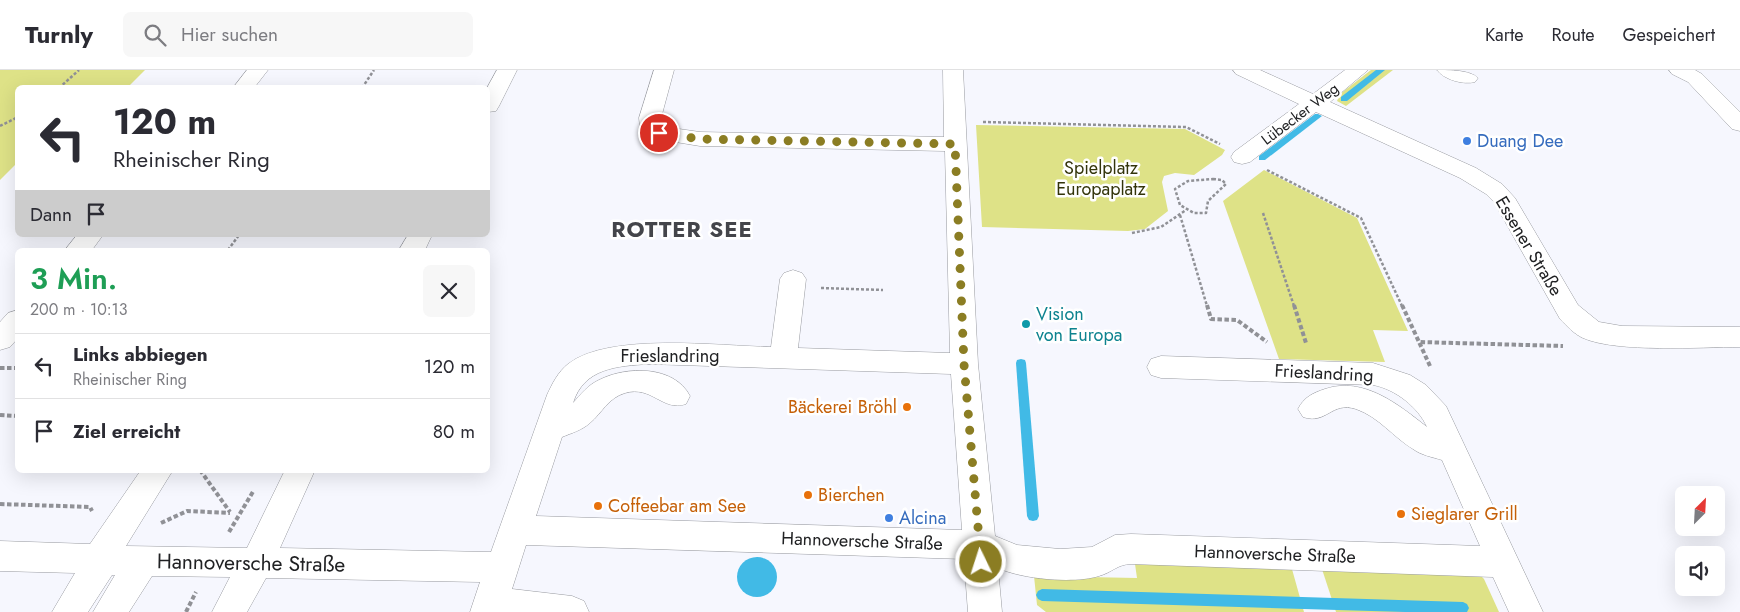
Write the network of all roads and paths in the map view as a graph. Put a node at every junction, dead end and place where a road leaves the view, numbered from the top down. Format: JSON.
{"nodes":[{"id":1,"x":79,"y":70,"type":"edge"},
{"id":2,"x":258,"y":70,"type":"edge"},
{"id":3,"x":374,"y":70,"type":"edge"},
{"id":4,"x":508,"y":70,"type":"edge"},
{"id":5,"x":664,"y":70,"type":"edge"},
{"id":6,"x":953,"y":70,"type":"edge"},
{"id":7,"x":1243,"y":70,"type":"edge"},
{"id":8,"x":1358,"y":70,"type":"edge"},
{"id":9,"x":1447,"y":70,"type":"edge"},
{"id":10,"x":1679,"y":70,"type":"edge"},
{"id":11,"x":1469,"y":73,"type":"edge"},
{"id":12,"x":62,"y":85,"type":"edge"},
{"id":13,"x":246,"y":85,"type":"edge"},
{"id":14,"x":364,"y":85,"type":"edge"},
{"id":15,"x":490,"y":102,"type":"edge"},
{"id":16,"x":1315,"y":103,"type":"junction"},
{"id":17,"x":15,"y":118,"type":"edge"},
{"id":18,"x":1740,"y":124,"type":"edge"},
{"id":19,"x":0,"y":126,"type":"edge"},
{"id":20,"x":955,"y":133,"type":"junction"},
{"id":21,"x":1242,"y":157,"type":"junction"},
{"id":22,"x":1186,"y":210,"type":"junction"},
{"id":23,"x":1263,"y":214,"type":"dead end"},
{"id":24,"x":1180,"y":215,"type":"junction"},
{"id":25,"x":1132,"y":233,"type":"dead end"},
{"id":26,"x":90,"y":237,"type":"edge"},
{"id":27,"x":238,"y":237,"type":"edge"},
{"id":28,"x":80,"y":248,"type":"edge"},
{"id":29,"x":229,"y":248,"type":"edge"},
{"id":30,"x":796,"y":284,"type":"joint"},
{"id":31,"x":883,"y":290,"type":"dead end"},
{"id":32,"x":15,"y":323,"type":"edge"},
{"id":33,"x":1593,"y":331,"type":"junction"},
{"id":34,"x":1740,"y":337,"type":"edge"},
{"id":35,"x":0,"y":340,"type":"edge"},
{"id":36,"x":1419,"y":342,"type":"junction"},
{"id":37,"x":775,"y":357,"type":"junction"},
{"id":38,"x":964,"y":364,"type":"junction"},
{"id":39,"x":1161,"y":367,"type":"dead end"},
{"id":40,"x":0,"y":368,"type":"edge"},
{"id":41,"x":15,"y":368,"type":"edge"},
{"id":42,"x":1277,"y":370,"type":"junction"},
{"id":43,"x":1316,"y":372,"type":"junction"},
{"id":44,"x":1433,"y":373,"type":"dead end"},
{"id":45,"x":676,"y":396,"type":"dead end"},
{"id":46,"x":1313,"y":409,"type":"dead end"},
{"id":47,"x":0,"y":415,"type":"edge"},
{"id":48,"x":15,"y":416,"type":"edge"},
{"id":49,"x":549,"y":429,"type":"junction"},
{"id":50,"x":1454,"y":451,"type":"junction"},
{"id":51,"x":156,"y":473,"type":"edge"},
{"id":52,"x":202,"y":473,"type":"edge"},
{"id":53,"x":299,"y":473,"type":"edge"},
{"id":54,"x":0,"y":504,"type":"edge"},
{"id":55,"x":230,"y":512,"type":"dead end"},
{"id":56,"x":515,"y":530,"type":"junction"},
{"id":57,"x":980,"y":545,"type":"junction"},
{"id":58,"x":0,"y":556,"type":"edge"},
{"id":59,"x":101,"y":560,"type":"junction"},
{"id":60,"x":144,"y":562,"type":"junction"},
{"id":61,"x":257,"y":562,"type":"junction"},
{"id":62,"x":1501,"y":562,"type":"junction"},
{"id":63,"x":502,"y":567,"type":"junction"},
{"id":64,"x":489,"y":607,"type":"edge"},
{"id":65,"x":69,"y":612,"type":"edge"},
{"id":66,"x":110,"y":612,"type":"edge"},
{"id":67,"x":229,"y":612,"type":"edge"},
{"id":68,"x":572,"y":612,"type":"edge"},
{"id":69,"x":984,"y":612,"type":"edge"},
{"id":70,"x":1526,"y":612,"type":"edge"}],
"edges":[{"from":1,"to":12,"type":"path"},
{"from":2,"to":13,"type":"street"},
{"from":3,"to":14,"type":"path"},
{"from":4,"to":15,"type":"street"},
{"from":5,"to":20,"type":"street"},
{"from":6,"to":20,"type":"street"},
{"from":7,"to":16,"type":"street","name":"Essener Straße"},
{"from":8,"to":16,"type":"street","name":"Lübecker Weg"},
{"from":9,"to":11,"type":"street"},
{"from":10,"to":18,"type":"street"},
{"from":16,"to":21,"type":"street","name":"Lübecker Weg"},
{"from":16,"to":33,"type":"street","name":"Essener Straße"},
{"from":17,"to":19,"type":"path"},
{"from":20,"to":21,"type":"path"},
{"from":20,"to":38,"type":"street"},
{"from":21,"to":36,"type":"path"},
{"from":22,"to":22,"type":"path"},
{"from":22,"to":24,"type":"path"},
{"from":23,"to":43,"type":"path"},
{"from":24,"to":25,"type":"path"},
{"from":24,"to":42,"type":"path"},
{"from":26,"to":28,"type":"street"},
{"from":27,"to":29,"type":"path"},
{"from":30,"to":31,"type":"path"},
{"from":30,"to":37,"type":"street"},
{"from":32,"to":35,"type":"street"},
{"from":33,"to":34,"type":"street","name":"Essener Straße"},
{"from":33,"to":36,"type":"path"},
{"from":36,"to":44,"type":"path"},
{"from":37,"to":38,"type":"street","name":"Frieslandring"},
{"from":37,"to":49,"type":"street","name":"Frieslandring"},
{"from":38,"to":57,"type":"street"},
{"from":39,"to":42,"type":"street","name":"Frieslandring"},
{"from":40,"to":41,"type":"path"},
{"from":42,"to":43,"type":"street","name":"Frieslandring"},
{"from":43,"to":50,"type":"street","name":"Frieslandring"},
{"from":45,"to":49,"type":"street"},
{"from":46,"to":50,"type":"street"},
{"from":47,"to":48,"type":"path"},
{"from":49,"to":56,"type":"street","name":"Frieslandring"},
{"from":50,"to":62,"type":"street","name":"Frieslandring"},
{"from":51,"to":59,"type":"street"},
{"from":52,"to":55,"type":"path"},
{"from":53,"to":61,"type":"street"},
{"from":54,"to":59,"type":"path"},
{"from":56,"to":57,"type":"street","name":"Hannoversche Straße"},
{"from":56,"to":63,"type":"street","name":"Frieslandring"},
{"from":57,"to":62,"type":"street","name":"Hannoversche Straße"},
{"from":57,"to":69,"type":"street"},
{"from":58,"to":59,"type":"street","name":"Hannoversche Straße"},
{"from":59,"to":60,"type":"street","name":"Hannoversche Straße"},
{"from":59,"to":65,"type":"street"},
{"from":60,"to":61,"type":"street","name":"Hannoversche Straße"},
{"from":60,"to":66,"type":"street"},
{"from":61,"to":63,"type":"street","name":"Hannoversche Straße"},
{"from":61,"to":67,"type":"street"},
{"from":62,"to":70,"type":"street","name":"Frieslandring"},
{"from":63,"to":64,"type":"street","name":"Frieslandring"},
{"from":64,"to":68,"type":"street"}]}
